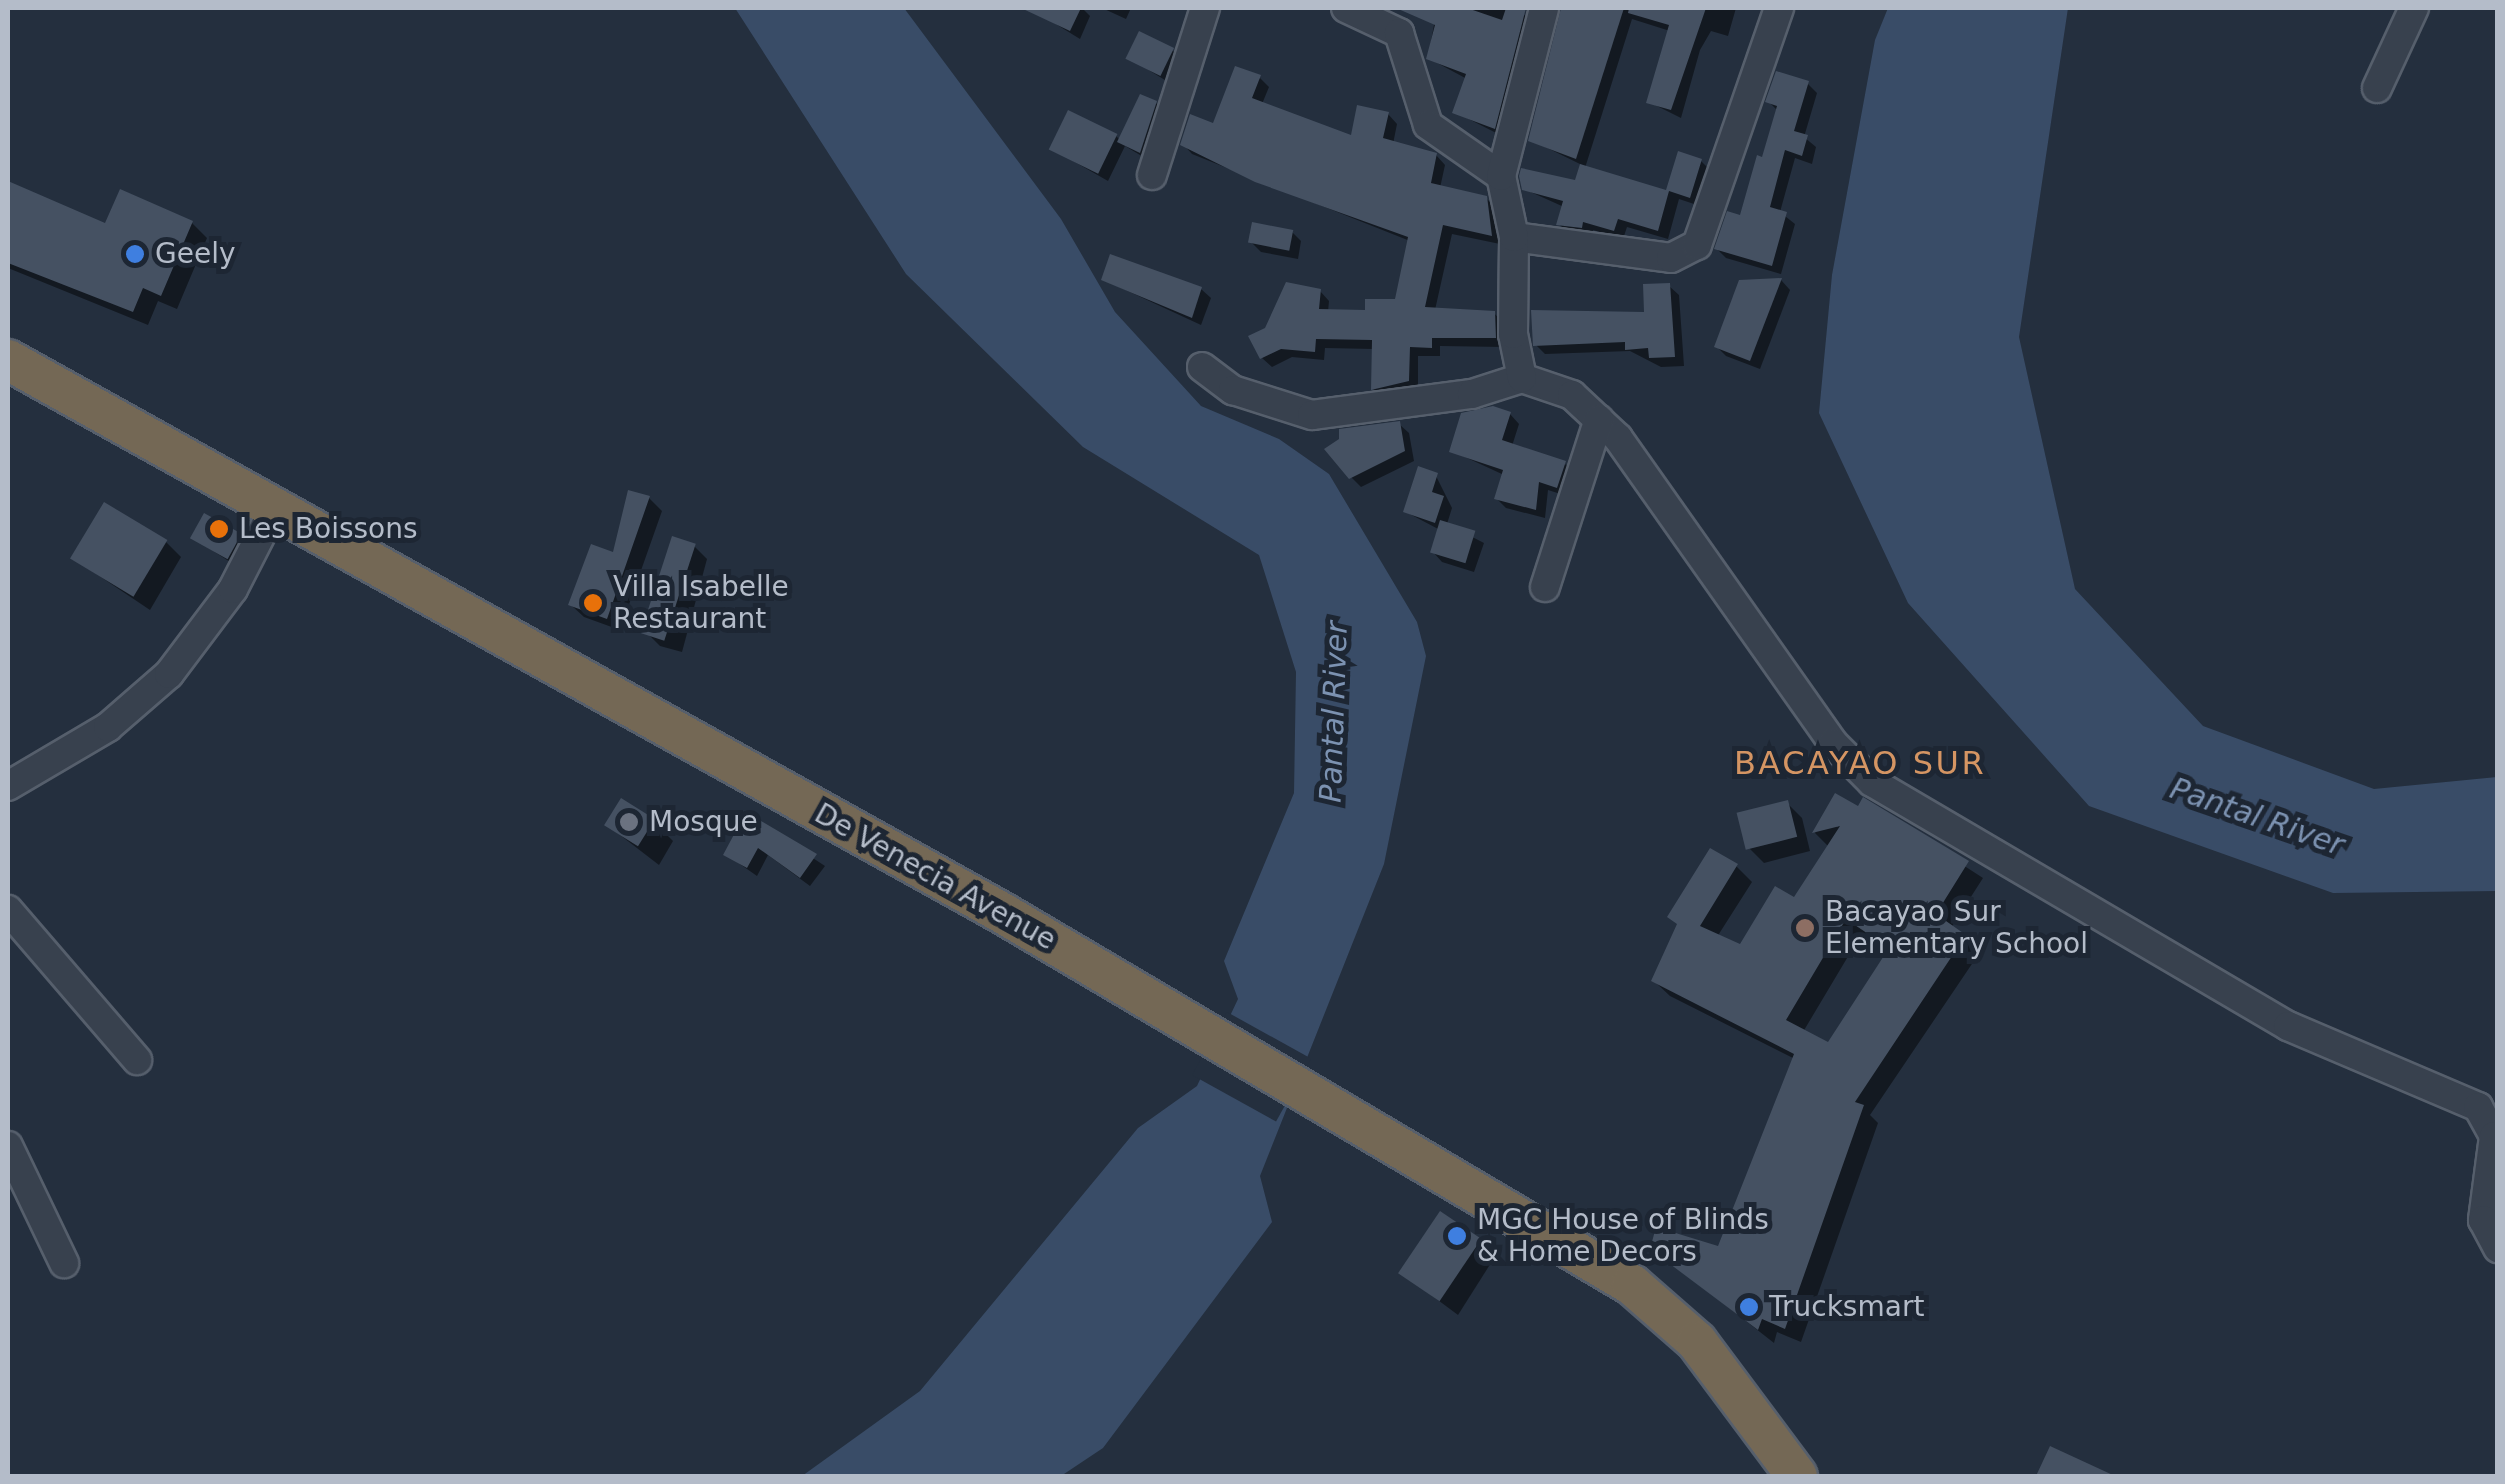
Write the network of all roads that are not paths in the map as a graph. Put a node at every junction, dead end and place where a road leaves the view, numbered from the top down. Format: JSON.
{"nodes":[{"id":1,"x":1205,"y":8,"type":"edge"},
{"id":2,"x":1346,"y":8,"type":"edge"},
{"id":3,"x":1544,"y":8,"type":"edge"},
{"id":4,"x":1779,"y":8,"type":"edge"},
{"id":5,"x":2411,"y":8,"type":"edge"},
{"id":6,"x":2376,"y":88,"type":"dead end"},
{"id":7,"x":1152,"y":174,"type":"dead end"},
{"id":8,"x":1502,"y":176,"type":"junction"},
{"id":9,"x":1514,"y":236,"type":"junction"},
{"id":10,"x":8,"y":360,"type":"edge"},
{"id":11,"x":1202,"y":367,"type":"dead end"},
{"id":12,"x":1522,"y":378,"type":"junction"},
{"id":13,"x":1599,"y":418,"type":"junction"},
{"id":14,"x":274,"y":509,"type":"junction"},
{"id":15,"x":1545,"y":587,"type":"dead end"},
{"id":16,"x":8,"y":786,"type":"edge"},
{"id":17,"x":8,"y":910,"type":"edge"},
{"id":18,"x":137,"y":1060,"type":"dead end"},
{"id":19,"x":8,"y":1146,"type":"edge"},
{"id":20,"x":2498,"y":1248,"type":"edge"},
{"id":21,"x":64,"y":1264,"type":"dead end"},
{"id":22,"x":1798,"y":1476,"type":"edge"}],
"edges":[{"from":1,"to":7,"type":"street"},
{"from":2,"to":8,"type":"street"},
{"from":3,"to":8,"type":"street"},
{"from":4,"to":9,"type":"street"},
{"from":5,"to":6,"type":"street"},
{"from":8,"to":9,"type":"street"},
{"from":9,"to":12,"type":"street"},
{"from":10,"to":14,"type":"highway","name":"De Venecia Avenue"},
{"from":11,"to":12,"type":"street"},
{"from":12,"to":13,"type":"street"},
{"from":13,"to":15,"type":"street"},
{"from":13,"to":20,"type":"street"},
{"from":14,"to":16,"type":"street"},
{"from":14,"to":22,"type":"highway","name":"De Venecia Avenue"},
{"from":17,"to":18,"type":"street"},
{"from":19,"to":21,"type":"street"}]}
